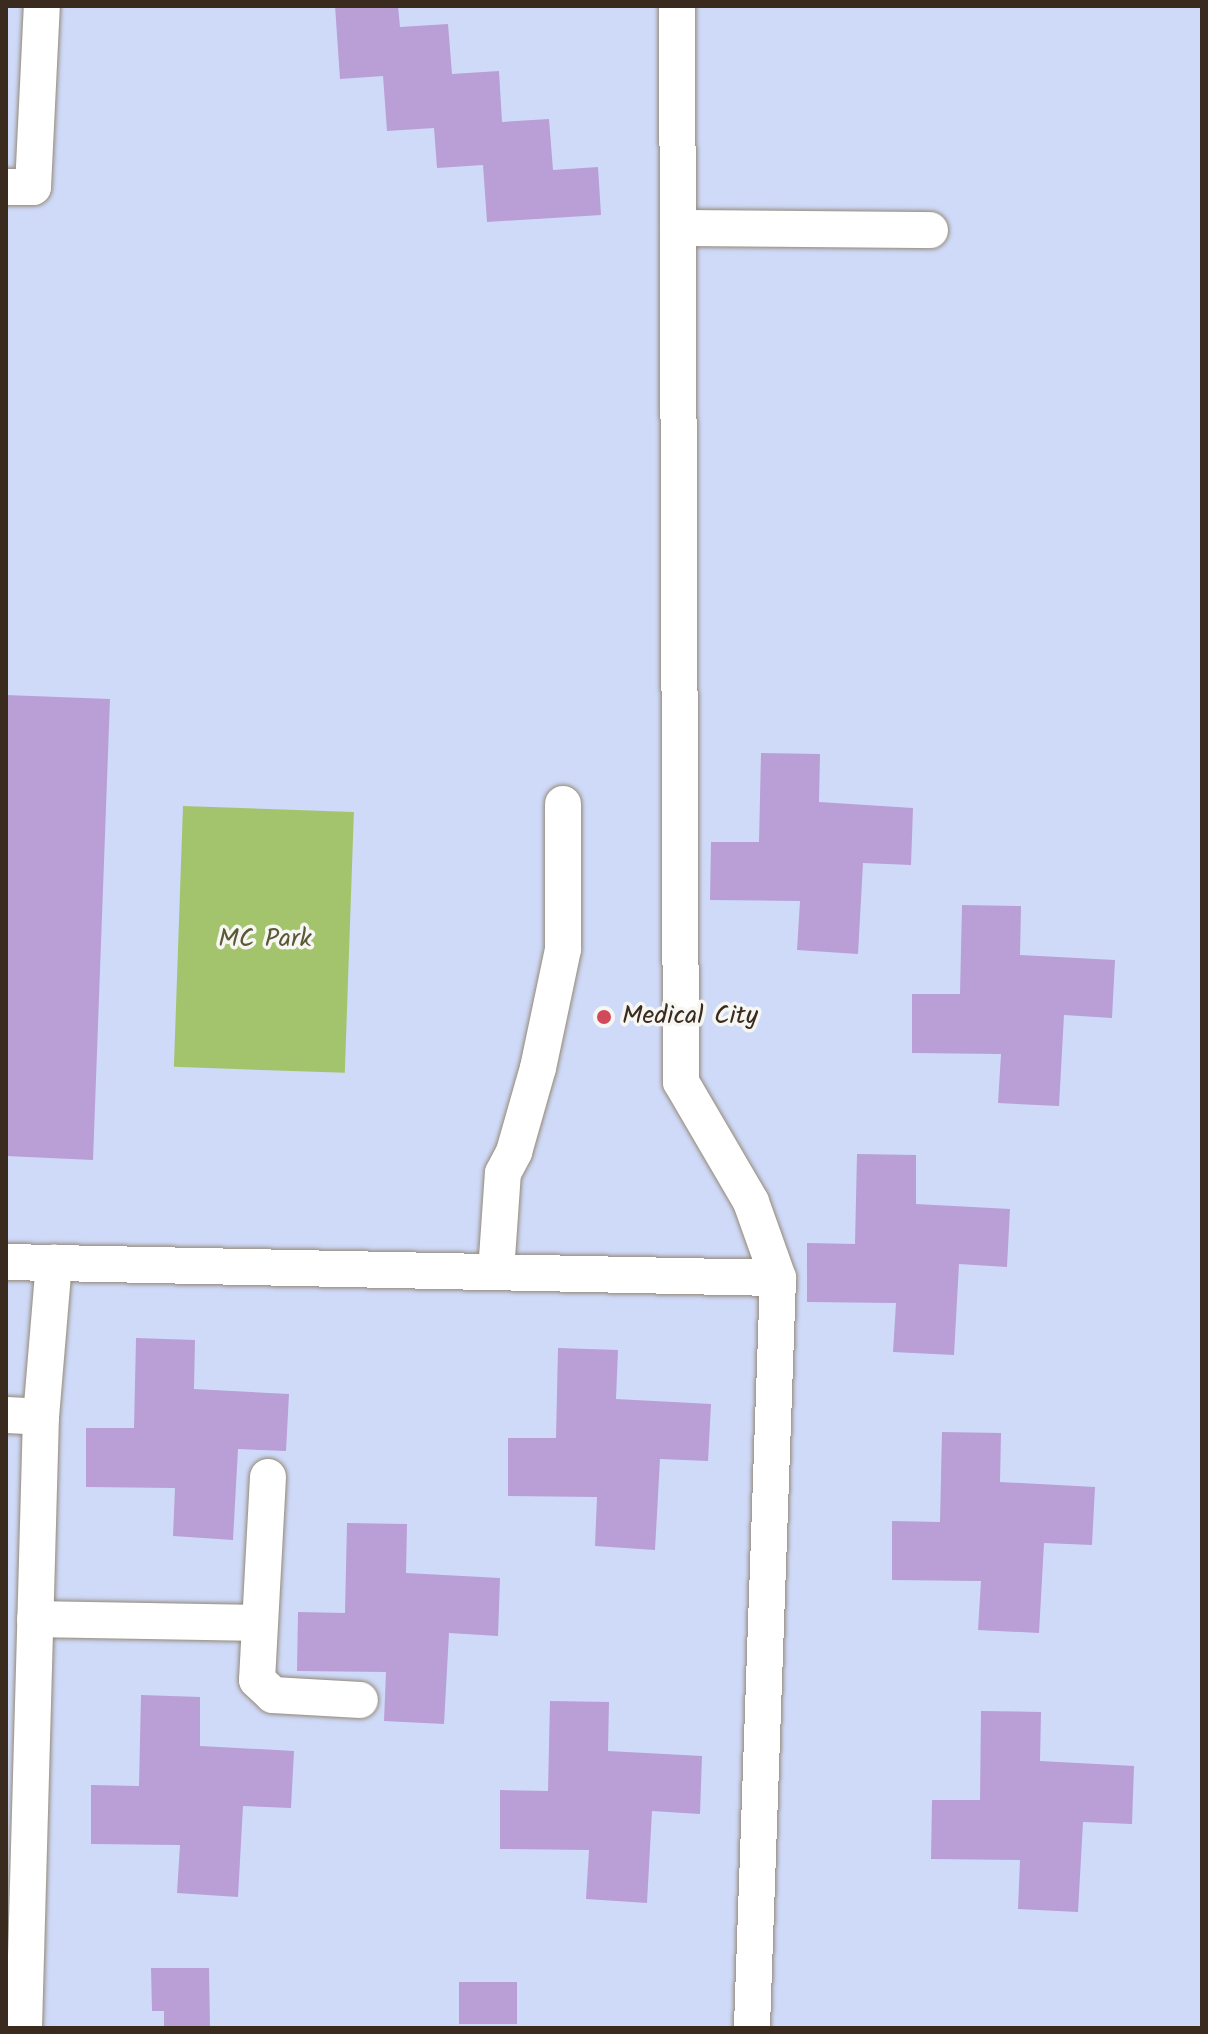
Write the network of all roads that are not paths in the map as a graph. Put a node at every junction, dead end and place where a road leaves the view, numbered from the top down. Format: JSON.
{"nodes":[{"id":1,"x":42,"y":6,"type":"edge"},
{"id":2,"x":677,"y":6,"type":"edge"},
{"id":3,"x":6,"y":187,"type":"edge"},
{"id":4,"x":678,"y":228,"type":"junction"},
{"id":5,"x":930,"y":230,"type":"dead end"},
{"id":6,"x":563,"y":804,"type":"dead end"},
{"id":7,"x":6,"y":1262,"type":"edge"},
{"id":8,"x":54,"y":1263,"type":"junction"},
{"id":9,"x":496,"y":1272,"type":"junction"},
{"id":10,"x":778,"y":1278,"type":"junction"},
{"id":11,"x":23,"y":1416,"type":"edge"},
{"id":12,"x":268,"y":1477,"type":"dead end"},
{"id":13,"x":35,"y":1619,"type":"junction"},
{"id":14,"x":259,"y":1623,"type":"junction"},
{"id":15,"x":360,"y":1700,"type":"dead end"},
{"id":16,"x":24,"y":2028,"type":"edge"},
{"id":17,"x":752,"y":2028,"type":"edge"}],
"edges":[{"from":1,"to":3,"type":"lane"},
{"from":2,"to":4,"type":"lane"},
{"from":4,"to":5,"type":"lane"},
{"from":4,"to":10,"type":"lane"},
{"from":6,"to":9,"type":"lane"},
{"from":7,"to":8,"type":"lane"},
{"from":8,"to":9,"type":"lane"},
{"from":8,"to":11,"type":"lane"},
{"from":9,"to":10,"type":"lane"},
{"from":10,"to":17,"type":"lane"},
{"from":11,"to":13,"type":"lane"},
{"from":12,"to":14,"type":"lane"},
{"from":13,"to":14,"type":"lane"},
{"from":13,"to":16,"type":"lane"},
{"from":14,"to":15,"type":"lane"}]}
